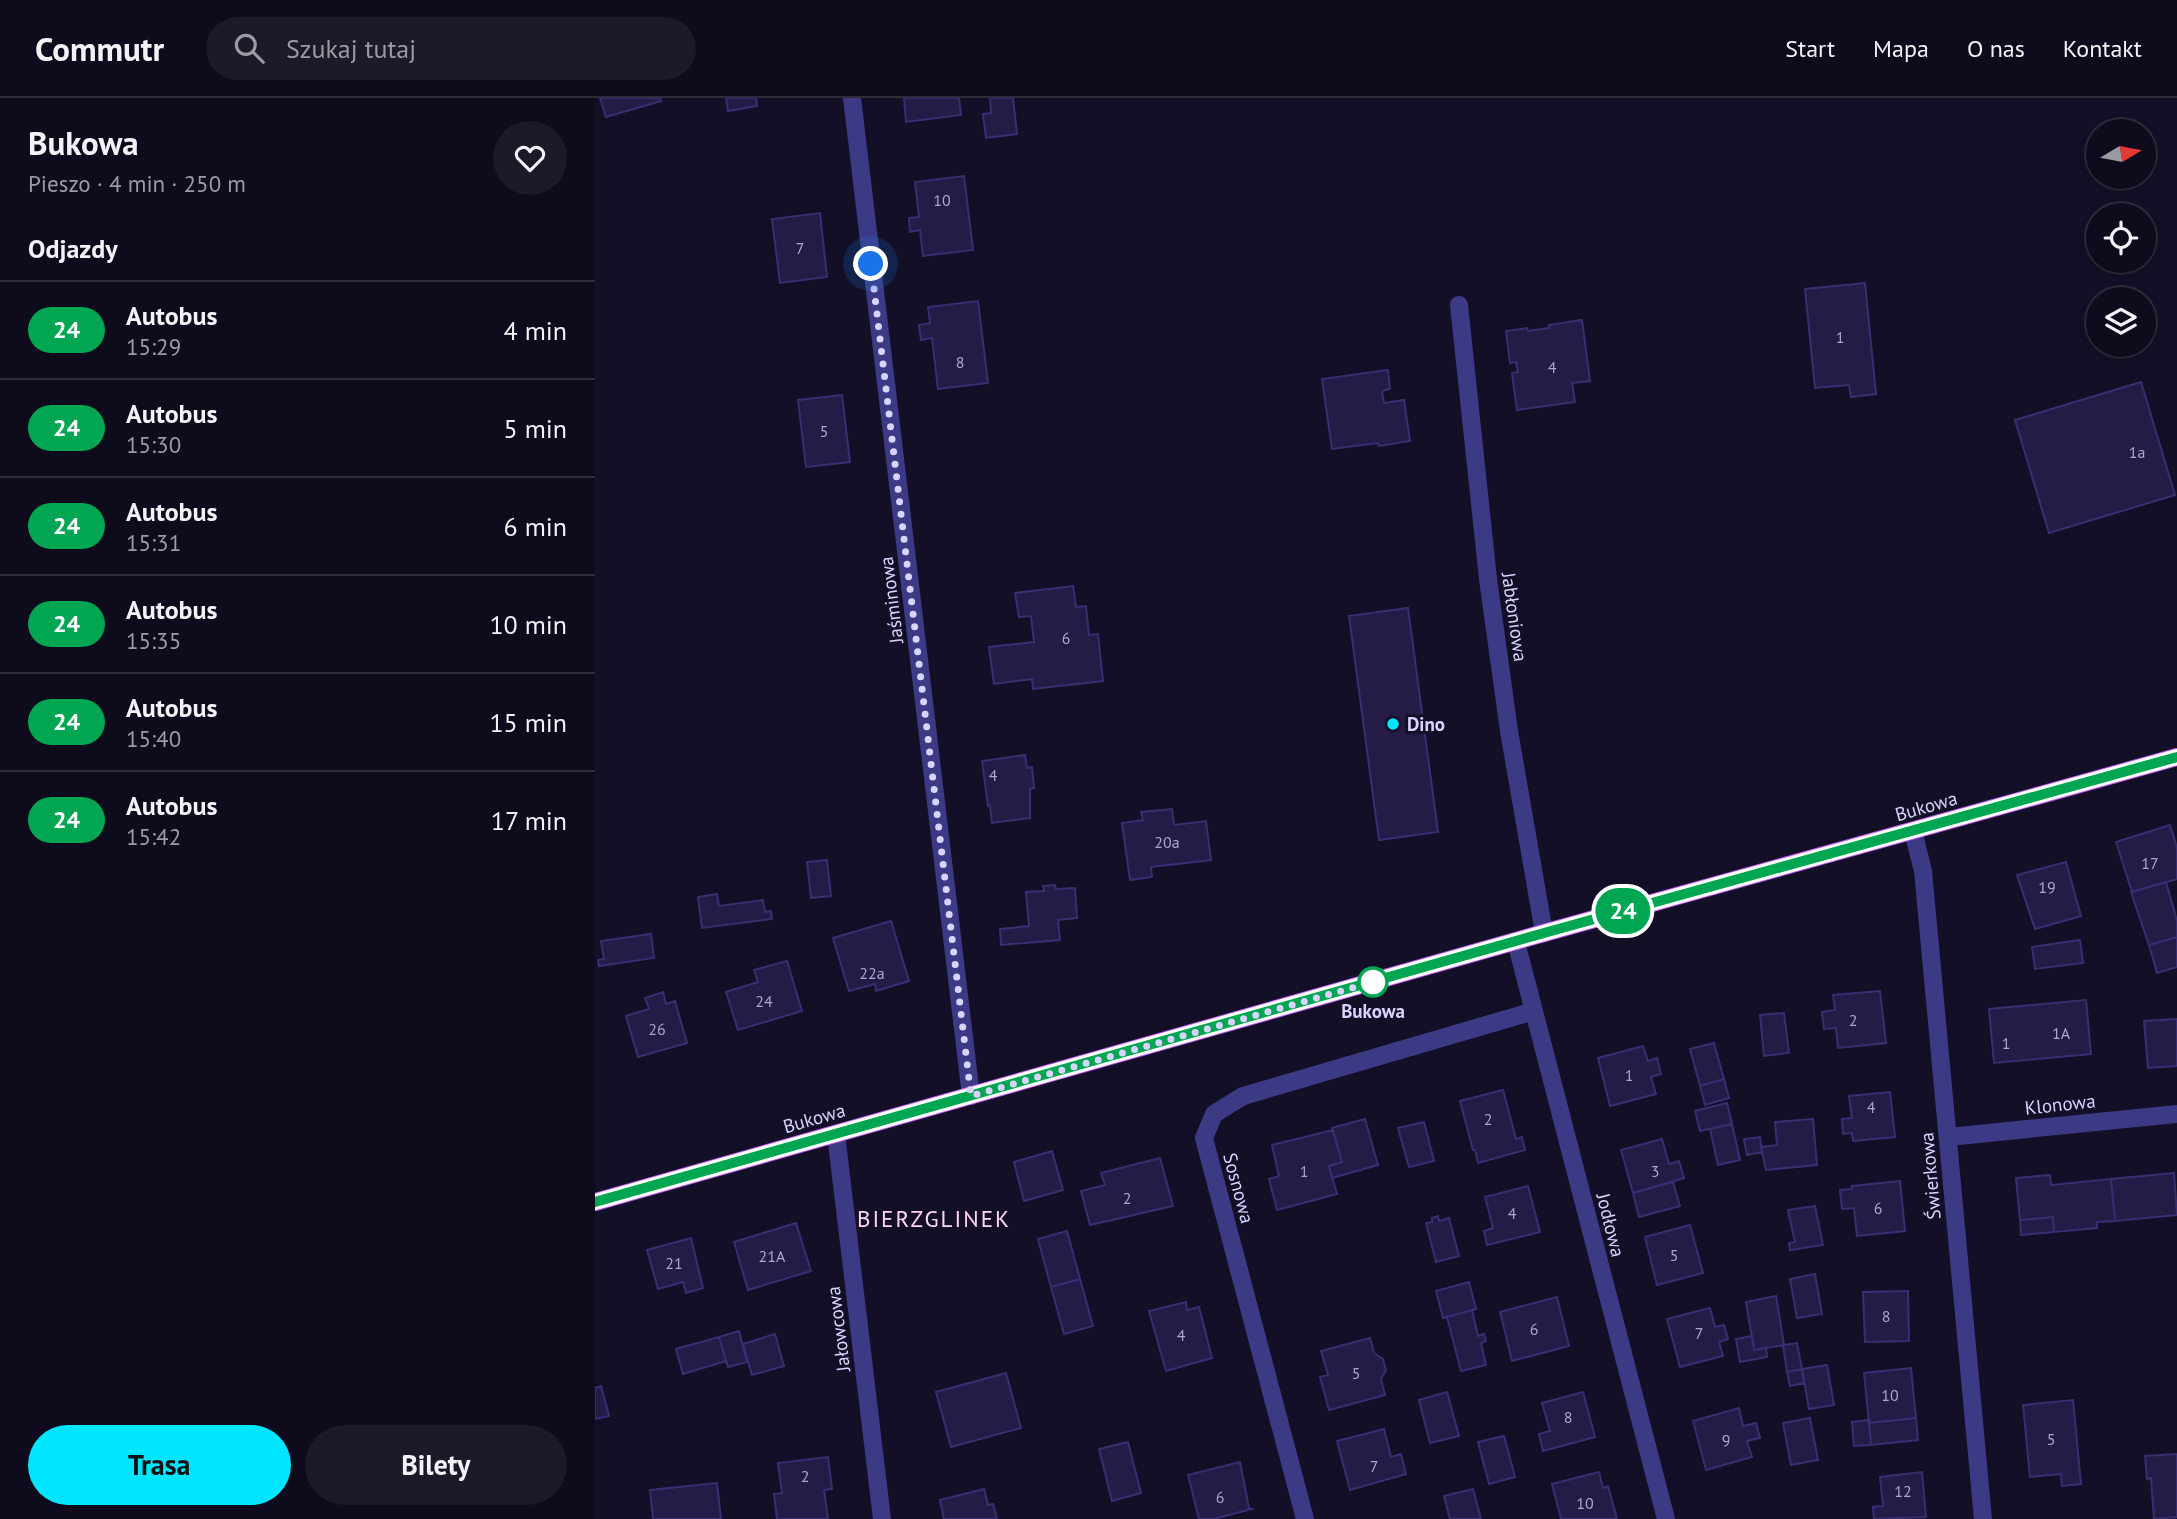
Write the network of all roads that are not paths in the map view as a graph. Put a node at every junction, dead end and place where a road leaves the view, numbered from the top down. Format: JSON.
{"nodes":[{"id":1,"x":852,"y":98,"type":"edge"},
{"id":2,"x":1459,"y":305,"type":"dead end"},
{"id":3,"x":2177,"y":757,"type":"edge"},
{"id":4,"x":1913,"y":831,"type":"junction"},
{"id":5,"x":1544,"y":933,"type":"junction"},
{"id":6,"x":1516,"y":942,"type":"junction"},
{"id":7,"x":1534,"y":1011,"type":"junction"},
{"id":8,"x":971,"y":1096,"type":"junction"},
{"id":9,"x":2177,"y":1114,"type":"edge"},
{"id":10,"x":836,"y":1134,"type":"junction"},
{"id":11,"x":1948,"y":1137,"type":"junction"},
{"id":12,"x":595,"y":1202,"type":"edge"},
{"id":13,"x":882,"y":1519,"type":"edge"},
{"id":14,"x":1305,"y":1519,"type":"edge"},
{"id":15,"x":1666,"y":1519,"type":"edge"},
{"id":16,"x":1983,"y":1519,"type":"edge"}],
"edges":[{"from":1,"to":8,"type":"street","name":"Jaśminowa"},
{"from":2,"to":5,"type":"street","name":"Jabłoniowa"},
{"from":3,"to":4,"type":"main road","name":"Bukowa"},
{"from":4,"to":5,"type":"main road","name":"Bukowa"},
{"from":4,"to":11,"type":"street","name":"Świerkowa"},
{"from":5,"to":6,"type":"main road","name":"Bukowa"},
{"from":6,"to":7,"type":"street","name":"Jodłowa"},
{"from":6,"to":8,"type":"main road","name":"Bukowa"},
{"from":7,"to":14,"type":"street","name":"Sosnowa"},
{"from":7,"to":15,"type":"street","name":"Jodłowa"},
{"from":8,"to":10,"type":"main road","name":"Bukowa"},
{"from":9,"to":11,"type":"street","name":"Klonowa"},
{"from":10,"to":12,"type":"main road","name":"Bukowa"},
{"from":10,"to":13,"type":"street","name":"Jałowcowa"},
{"from":11,"to":16,"type":"street","name":"Świerkowa"}]}
